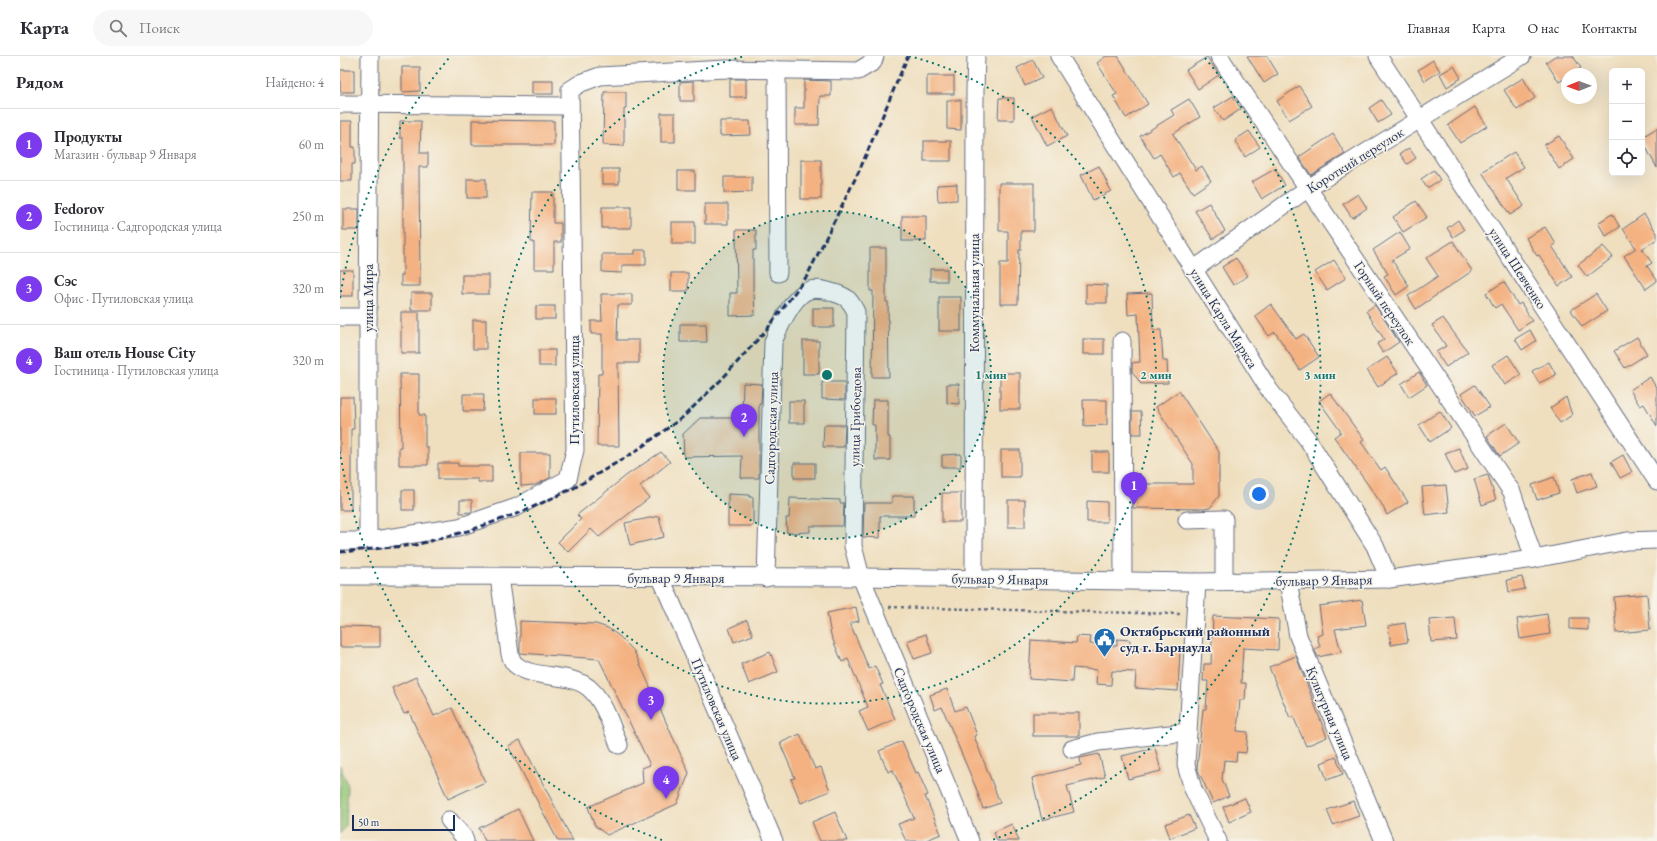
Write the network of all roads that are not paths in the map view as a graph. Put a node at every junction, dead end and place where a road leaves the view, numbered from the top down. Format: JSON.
{"nodes":[{"id":1,"x":370,"y":56,"type":"edge"},
{"id":2,"x":875,"y":56,"type":"edge"},
{"id":3,"x":976,"y":56,"type":"edge"},
{"id":4,"x":1059,"y":56,"type":"edge"},
{"id":5,"x":1219,"y":56,"type":"edge"},
{"id":6,"x":1378,"y":56,"type":"edge"},
{"id":7,"x":1522,"y":56,"type":"edge"},
{"id":8,"x":777,"y":71,"type":"junction"},
{"id":9,"x":570,"y":98,"type":"junction"},
{"id":10,"x":340,"y":104,"type":"edge"},
{"id":11,"x":370,"y":104,"type":"junction"},
{"id":12,"x":1421,"y":119,"type":"junction"},
{"id":13,"x":1307,"y":189,"type":"junction"},
{"id":14,"x":1193,"y":270,"type":"junction"},
{"id":15,"x":778,"y":273,"type":"dead end"},
{"id":16,"x":809,"y":290,"type":"joint"},
{"id":17,"x":340,"y":317,"type":"edge"},
{"id":18,"x":368,"y":317,"type":"junction"},
{"id":19,"x":1122,"y":341,"type":"dead end"},
{"id":20,"x":1657,"y":481,"type":"edge"},
{"id":21,"x":1187,"y":520,"type":"dead end"},
{"id":22,"x":340,"y":540,"type":"edge"},
{"id":23,"x":1657,"y":540,"type":"edge"},
{"id":24,"x":368,"y":541,"type":"junction"},
{"id":25,"x":1534,"y":559,"type":"junction"},
{"id":26,"x":340,"y":576,"type":"edge"},
{"id":27,"x":499,"y":577,"type":"junction"},
{"id":28,"x":860,"y":577,"type":"junction"},
{"id":29,"x":661,"y":578,"type":"junction"},
{"id":30,"x":766,"y":578,"type":"junction"},
{"id":31,"x":974,"y":579,"type":"junction"},
{"id":32,"x":1389,"y":579,"type":"junction"},
{"id":33,"x":1123,"y":581,"type":"junction"},
{"id":34,"x":1224,"y":581,"type":"junction"},
{"id":35,"x":1288,"y":581,"type":"junction"},
{"id":36,"x":1197,"y":582,"type":"junction"},
{"id":37,"x":1188,"y":732,"type":"junction"},
{"id":38,"x":619,"y":745,"type":"dead end"},
{"id":39,"x":1072,"y":749,"type":"dead end"},
{"id":40,"x":449,"y":820,"type":"dead end"},
{"id":41,"x":465,"y":841,"type":"edge"},
{"id":42,"x":774,"y":841,"type":"edge"},
{"id":43,"x":970,"y":841,"type":"edge"},
{"id":44,"x":1218,"y":841,"type":"edge"},
{"id":45,"x":1384,"y":841,"type":"edge"}],
"edges":[{"from":1,"to":11,"type":"street","name":"улица Мира"},
{"from":2,"to":8,"type":"street"},
{"from":3,"to":31,"type":"street","name":"Коммунальная улица"},
{"from":4,"to":14,"type":"street","name":"улица Карла Маркса"},
{"from":5,"to":13,"type":"street","name":"Горный переулок"},
{"from":6,"to":12,"type":"street","name":"улица Шевченко"},
{"from":7,"to":12,"type":"street","name":"Короткий переулок"},
{"from":8,"to":9,"type":"street"},
{"from":8,"to":15,"type":"street"},
{"from":9,"to":11,"type":"street"},
{"from":9,"to":24,"type":"street","name":"Путиловская улица"},
{"from":10,"to":11,"type":"street"},
{"from":11,"to":18,"type":"street","name":"улица Мира"},
{"from":12,"to":13,"type":"street","name":"Короткий переулок"},
{"from":12,"to":20,"type":"street","name":"улица Шевченко"},
{"from":13,"to":14,"type":"street","name":"Короткий переулок"},
{"from":13,"to":25,"type":"street","name":"Горный переулок"},
{"from":14,"to":32,"type":"street","name":"улица Карла Маркса"},
{"from":16,"to":28,"type":"street","name":"улица Грибоедова"},
{"from":16,"to":30,"type":"street","name":"Садгородская улица"},
{"from":17,"to":18,"type":"street"},
{"from":18,"to":24,"type":"street","name":"улица Мира"},
{"from":19,"to":33,"type":"street"},
{"from":21,"to":34,"type":"street"},
{"from":22,"to":24,"type":"street"},
{"from":23,"to":25,"type":"street","name":"бульвар 9 Января"},
{"from":25,"to":32,"type":"street","name":"бульвар 9 Января"},
{"from":26,"to":27,"type":"street","name":"бульвар 9 Января"},
{"from":27,"to":29,"type":"street","name":"бульвар 9 Января"},
{"from":27,"to":38,"type":"street"},
{"from":28,"to":30,"type":"street","name":"бульвар 9 Января"},
{"from":28,"to":31,"type":"street","name":"бульвар 9 Января"},
{"from":28,"to":43,"type":"street","name":"Садгородская улица"},
{"from":29,"to":30,"type":"street","name":"бульвар 9 Января"},
{"from":29,"to":42,"type":"street","name":"Путиловская улица"},
{"from":31,"to":33,"type":"street","name":"бульвар 9 Января"},
{"from":32,"to":35,"type":"street","name":"бульвар 9 Января"},
{"from":33,"to":36,"type":"street","name":"бульвар 9 Января"},
{"from":34,"to":35,"type":"street","name":"бульвар 9 Января"},
{"from":34,"to":36,"type":"street","name":"бульвар 9 Января"},
{"from":35,"to":45,"type":"street","name":"Культурная улица"},
{"from":36,"to":37,"type":"street"},
{"from":37,"to":39,"type":"street"},
{"from":37,"to":44,"type":"street"},
{"from":40,"to":41,"type":"street"}]}
